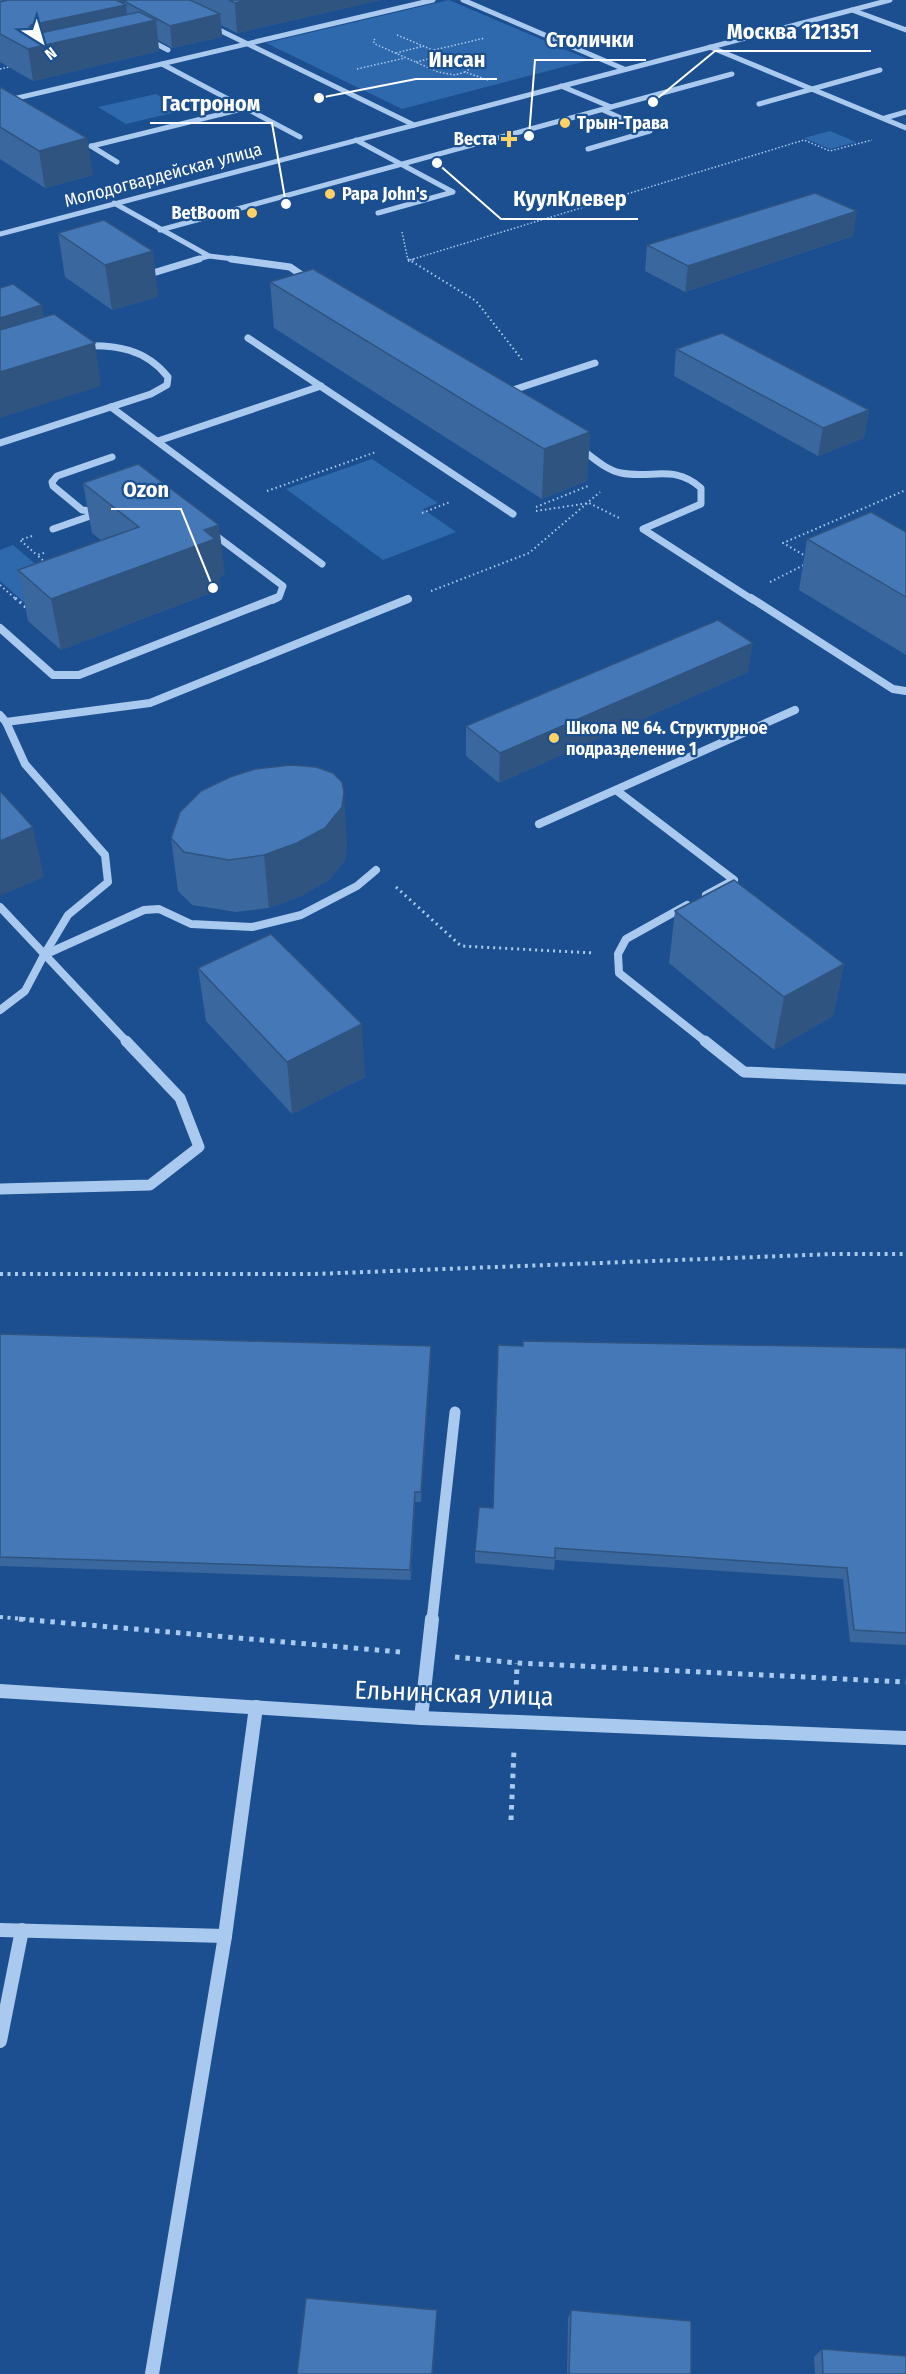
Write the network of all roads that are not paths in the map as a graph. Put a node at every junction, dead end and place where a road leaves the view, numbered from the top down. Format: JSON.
{"nodes":[{"id":1,"x":433,"y":0,"type":"edge"},
{"id":2,"x":463,"y":0,"type":"edge"},
{"id":3,"x":890,"y":0,"type":"edge"},
{"id":4,"x":852,"y":10,"type":"junction"},
{"id":5,"x":205,"y":23,"type":"edge"},
{"id":6,"x":906,"y":30,"type":"edge"},
{"id":7,"x":144,"y":37,"type":"edge"},
{"id":8,"x":247,"y":44,"type":"junction"},
{"id":9,"x":710,"y":47,"type":"junction"},
{"id":10,"x":168,"y":50,"type":"edge"},
{"id":11,"x":162,"y":64,"type":"junction"},
{"id":12,"x":624,"y":69,"type":"junction"},
{"id":13,"x":880,"y":70,"type":"dead end"},
{"id":14,"x":732,"y":74,"type":"dead end"},
{"id":15,"x":561,"y":86,"type":"junction"},
{"id":16,"x":814,"y":88,"type":"junction"},
{"id":17,"x":13,"y":99,"type":"junction"},
{"id":18,"x":0,"y":102,"type":"edge"},
{"id":19,"x":759,"y":104,"type":"dead end"},
{"id":20,"x":23,"y":105,"type":"edge"},
{"id":21,"x":611,"y":107,"type":"junction"},
{"id":22,"x":246,"y":108,"type":"junction"},
{"id":23,"x":603,"y":110,"type":"junction"},
{"id":24,"x":906,"y":112,"type":"edge"},
{"id":25,"x":885,"y":118,"type":"junction"},
{"id":26,"x":414,"y":125,"type":"junction"},
{"id":27,"x":906,"y":128,"type":"edge"},
{"id":28,"x":300,"y":137,"type":"dead end"},
{"id":29,"x":82,"y":140,"type":"edge"},
{"id":30,"x":356,"y":140,"type":"junction"},
{"id":31,"x":92,"y":146,"type":"junction"},
{"id":32,"x":588,"y":149,"type":"dead end"},
{"id":33,"x":117,"y":162,"type":"dead end"},
{"id":34,"x":402,"y":164,"type":"junction"},
{"id":35,"x":114,"y":203,"type":"junction"},
{"id":36,"x":378,"y":213,"type":"road end"},
{"id":37,"x":160,"y":230,"type":"junction"},
{"id":38,"x":0,"y":234,"type":"edge"},
{"id":39,"x":208,"y":256,"type":"junction"},
{"id":40,"x":140,"y":277,"type":"edge"},
{"id":41,"x":319,"y":286,"type":"edge"},
{"id":42,"x":248,"y":338,"type":"dead end"},
{"id":43,"x":72,"y":348,"type":"edge"},
{"id":44,"x":595,"y":363,"type":"dead end"},
{"id":45,"x":321,"y":386,"type":"junction"},
{"id":46,"x":508,"y":402,"type":"edge"},
{"id":47,"x":111,"y":407,"type":"junction"},
{"id":48,"x":158,"y":441,"type":"junction"},
{"id":49,"x":568,"y":441,"type":"edge"},
{"id":50,"x":0,"y":443,"type":"edge"},
{"id":51,"x":112,"y":457,"type":"dead end"},
{"id":52,"x":513,"y":514,"type":"road end"},
{"id":53,"x":53,"y":529,"type":"dead end"},
{"id":54,"x":207,"y":529,"type":"edge"},
{"id":55,"x":322,"y":564,"type":"dead end"},
{"id":56,"x":408,"y":599,"type":"road end"},
{"id":57,"x":0,"y":627,"type":"edge"},
{"id":58,"x":906,"y":691,"type":"edge"},
{"id":59,"x":795,"y":710,"type":"dead end"},
{"id":60,"x":3,"y":718,"type":"edge"},
{"id":61,"x":616,"y":790,"type":"junction"},
{"id":62,"x":538,"y":824,"type":"dead end"},
{"id":63,"x":376,"y":870,"type":"road end"},
{"id":64,"x":0,"y":907,"type":"edge"},
{"id":65,"x":44,"y":955,"type":"junction"},
{"id":66,"x":0,"y":1010,"type":"edge"},
{"id":67,"x":906,"y":1079,"type":"edge"},
{"id":68,"x":0,"y":1189,"type":"edge"},
{"id":69,"x":455,"y":1412,"type":"dead end"},
{"id":70,"x":0,"y":1691,"type":"edge"},
{"id":71,"x":256,"y":1707,"type":"junction"},
{"id":72,"x":421,"y":1718,"type":"junction"},
{"id":73,"x":906,"y":1738,"type":"edge"},
{"id":74,"x":0,"y":1930,"type":"edge"},
{"id":75,"x":22,"y":1930,"type":"junction"},
{"id":76,"x":225,"y":1936,"type":"junction"},
{"id":77,"x":0,"y":2040,"type":"edge"},
{"id":78,"x":152,"y":2374,"type":"edge"}],
"edges":[{"from":1,"to":8,"type":"street"},
{"from":2,"to":12,"type":"street"},
{"from":3,"to":4,"type":"street","name":"Молодогвардейская улица"},
{"from":4,"to":6,"type":"street"},
{"from":4,"to":9,"type":"street","name":"Молодогвардейская улица"},
{"from":5,"to":8,"type":"street"},
{"from":7,"to":10,"type":"street"},
{"from":8,"to":11,"type":"street"},
{"from":8,"to":26,"type":"street"},
{"from":9,"to":12,"type":"street","name":"Молодогвардейская улица"},
{"from":9,"to":16,"type":"street"},
{"from":11,"to":17,"type":"street"},
{"from":11,"to":22,"type":"street"},
{"from":12,"to":15,"type":"street","name":"Молодогвардейская улица"},
{"from":13,"to":16,"type":"street"},
{"from":14,"to":21,"type":"street"},
{"from":15,"to":21,"type":"street"},
{"from":15,"to":26,"type":"street","name":"Молодогвардейская улица"},
{"from":16,"to":19,"type":"street"},
{"from":16,"to":25,"type":"street"},
{"from":17,"to":18,"type":"street"},
{"from":17,"to":20,"type":"street"},
{"from":21,"to":23,"type":"street"},
{"from":22,"to":28,"type":"street"},
{"from":22,"to":31,"type":"street"},
{"from":23,"to":32,"type":"street"},
{"from":23,"to":34,"type":"street"},
{"from":24,"to":25,"type":"street"},
{"from":25,"to":27,"type":"street"},
{"from":26,"to":30,"type":"street","name":"Молодогвардейская улица"},
{"from":29,"to":31,"type":"street"},
{"from":30,"to":34,"type":"street"},
{"from":30,"to":35,"type":"street","name":"Молодогвардейская улица"},
{"from":31,"to":33,"type":"street"},
{"from":34,"to":36,"type":"street"},
{"from":34,"to":37,"type":"street"},
{"from":35,"to":37,"type":"street"},
{"from":35,"to":38,"type":"street","name":"Молодогвардейская улица"},
{"from":37,"to":39,"type":"street"},
{"from":39,"to":40,"type":"street"},
{"from":39,"to":41,"type":"street"},
{"from":42,"to":45,"type":"street"},
{"from":43,"to":47,"type":"street"},
{"from":44,"to":46,"type":"street"},
{"from":45,"to":48,"type":"street"},
{"from":45,"to":52,"type":"street"},
{"from":47,"to":48,"type":"street"},
{"from":47,"to":50,"type":"street"},
{"from":48,"to":55,"type":"street"},
{"from":49,"to":58,"type":"street"},
{"from":51,"to":53,"type":"street"},
{"from":54,"to":57,"type":"street"},
{"from":56,"to":60,"type":"street"},
{"from":59,"to":61,"type":"street"},
{"from":60,"to":65,"type":"street"},
{"from":61,"to":62,"type":"street"},
{"from":61,"to":67,"type":"street"},
{"from":63,"to":65,"type":"street"},
{"from":64,"to":65,"type":"street"},
{"from":65,"to":66,"type":"street"},
{"from":65,"to":68,"type":"street"},
{"from":69,"to":72,"type":"street"},
{"from":70,"to":71,"type":"street","name":"Ельнинская улица"},
{"from":71,"to":72,"type":"street","name":"Ельнинская улица"},
{"from":71,"to":76,"type":"street"},
{"from":72,"to":73,"type":"street","name":"Ельнинская улица"},
{"from":74,"to":75,"type":"street"},
{"from":75,"to":76,"type":"street"},
{"from":75,"to":77,"type":"street"},
{"from":76,"to":78,"type":"street"}]}
